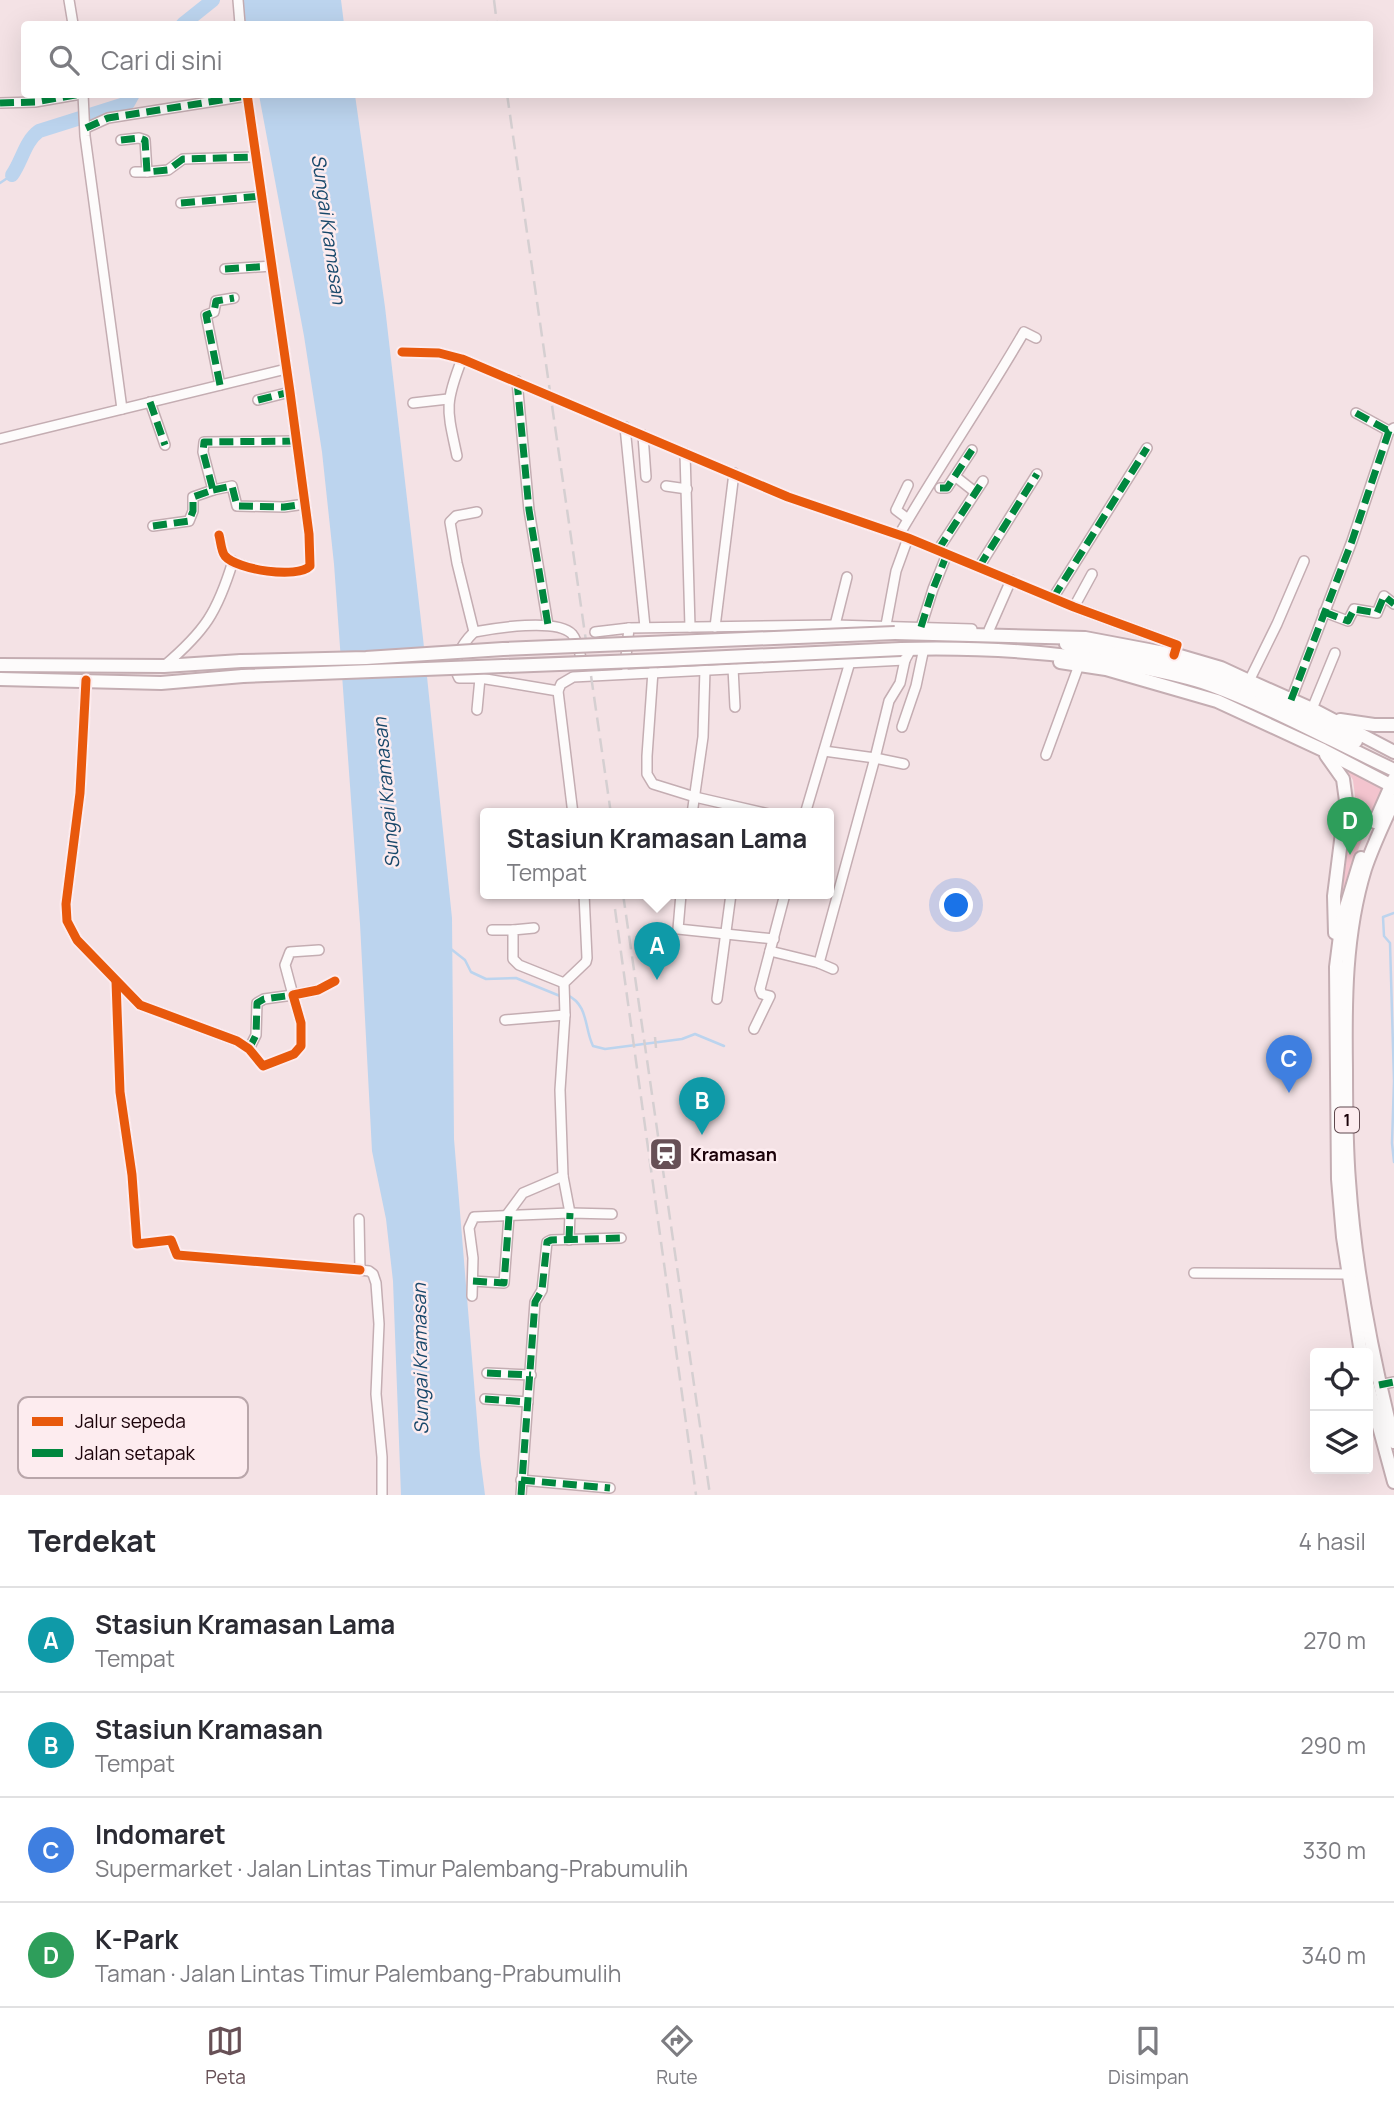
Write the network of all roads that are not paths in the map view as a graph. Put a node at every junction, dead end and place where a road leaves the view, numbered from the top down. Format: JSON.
{"nodes":[{"id":1,"x":69,"y":0,"type":"edge"},
{"id":2,"x":238,"y":0,"type":"edge"},
{"id":3,"x":72,"y":21,"type":"edge"},
{"id":4,"x":240,"y":21,"type":"edge"},
{"id":5,"x":58,"y":98,"type":"edge"},
{"id":6,"x":83,"y":98,"type":"edge"},
{"id":7,"x":229,"y":98,"type":"edge"},
{"id":8,"x":247,"y":98,"type":"edge"},
{"id":9,"x":0,"y":103,"type":"edge"},
{"id":10,"x":86,"y":126,"type":"junction"},
{"id":11,"x":121,"y":140,"type":"dead end"},
{"id":12,"x":254,"y":157,"type":"junction"},
{"id":13,"x":135,"y":172,"type":"dead end"},
{"id":14,"x":147,"y":172,"type":"junction"},
{"id":15,"x":262,"y":196,"type":"junction"},
{"id":16,"x":181,"y":203,"type":"dead end"},
{"id":17,"x":272,"y":266,"type":"junction"},
{"id":18,"x":225,"y":269,"type":"dead end"},
{"id":19,"x":234,"y":298,"type":"dead end"},
{"id":20,"x":1036,"y":338,"type":"dead end"},
{"id":21,"x":401,"y":352,"type":"dead end"},
{"id":22,"x":462,"y":359,"type":"junction"},
{"id":23,"x":286,"y":369,"type":"junction"},
{"id":24,"x":517,"y":381,"type":"junction"},
{"id":25,"x":220,"y":385,"type":"junction"},
{"id":26,"x":290,"y":392,"type":"junction"},
{"id":27,"x":448,"y":399,"type":"junction"},
{"id":28,"x":258,"y":400,"type":"dead end"},
{"id":29,"x":150,"y":402,"type":"junction"},
{"id":30,"x":413,"y":402,"type":"dead end"},
{"id":31,"x":122,"y":409,"type":"junction"},
{"id":32,"x":1356,"y":413,"type":"dead end"},
{"id":33,"x":625,"y":427,"type":"junction"},
{"id":34,"x":1392,"y":429,"type":"edge"},
{"id":35,"x":643,"y":435,"type":"junction"},
{"id":36,"x":0,"y":439,"type":"edge"},
{"id":37,"x":296,"y":440,"type":"junction"},
{"id":38,"x":166,"y":445,"type":"dead end"},
{"id":39,"x":1147,"y":448,"type":"dead end"},
{"id":40,"x":972,"y":450,"type":"dead end"},
{"id":41,"x":685,"y":453,"type":"junction"},
{"id":42,"x":457,"y":456,"type":"dead end"},
{"id":43,"x":734,"y":473,"type":"junction"},
{"id":44,"x":1037,"y":474,"type":"dead end"},
{"id":45,"x":646,"y":477,"type":"dead end"},
{"id":46,"x":956,"y":477,"type":"junction"},
{"id":47,"x":983,"y":481,"type":"dead end"},
{"id":48,"x":908,"y":485,"type":"dead end"},
{"id":49,"x":666,"y":486,"type":"dead end"},
{"id":50,"x":940,"y":488,"type":"dead end"},
{"id":51,"x":687,"y":489,"type":"junction"},
{"id":52,"x":213,"y":490,"type":"junction"},
{"id":53,"x":975,"y":492,"type":"junction"},
{"id":54,"x":305,"y":504,"type":"junction"},
{"id":55,"x":477,"y":512,"type":"dead end"},
{"id":56,"x":908,"y":519,"type":"junction"},
{"id":57,"x":153,"y":526,"type":"dead end"},
{"id":58,"x":219,"y":535,"type":"dead end"},
{"id":59,"x":904,"y":536,"type":"junction"},
{"id":60,"x":943,"y":552,"type":"junction"},
{"id":61,"x":233,"y":561,"type":"junction"},
{"id":62,"x":1304,"y":561,"type":"dead end"},
{"id":63,"x":979,"y":567,"type":"junction"},
{"id":64,"x":1092,"y":574,"type":"dead end"},
{"id":65,"x":847,"y":577,"type":"dead end"},
{"id":66,"x":1012,"y":580,"type":"junction"},
{"id":67,"x":1053,"y":598,"type":"junction"},
{"id":68,"x":1394,"y":604,"type":"edge"},
{"id":69,"x":1074,"y":607,"type":"junction"},
{"id":70,"x":1324,"y":612,"type":"junction"},
{"id":71,"x":548,"y":625,"type":"junction"},
{"id":72,"x":835,"y":625,"type":"junction"},
{"id":73,"x":690,"y":627,"type":"junction"},
{"id":74,"x":715,"y":627,"type":"junction"},
{"id":75,"x":922,"y":627,"type":"junction"},
{"id":76,"x":629,"y":628,"type":"junction"},
{"id":77,"x":645,"y":628,"type":"junction"},
{"id":78,"x":891,"y":629,"type":"junction"},
{"id":79,"x":474,"y":632,"type":"junction"},
{"id":80,"x":595,"y":632,"type":"dead end"},
{"id":81,"x":991,"y":634,"type":"junction"},
{"id":82,"x":910,"y":651,"type":"junction"},
{"id":83,"x":1335,"y":653,"type":"dead end"},
{"id":84,"x":1174,"y":655,"type":"junction"},
{"id":85,"x":1084,"y":656,"type":"junction"},
{"id":86,"x":850,"y":662,"type":"junction"},
{"id":87,"x":0,"y":666,"type":"edge"},
{"id":88,"x":164,"y":666,"type":"junction"},
{"id":89,"x":733,"y":668,"type":"junction"},
{"id":90,"x":705,"y":669,"type":"junction"},
{"id":91,"x":653,"y":671,"type":"junction"},
{"id":92,"x":625,"y":674,"type":"junction"},
{"id":93,"x":585,"y":675,"type":"junction"},
{"id":94,"x":480,"y":678,"type":"junction"},
{"id":95,"x":0,"y":679,"type":"edge"},
{"id":96,"x":86,"y":680,"type":"junction"},
{"id":97,"x":1249,"y":681,"type":"junction"},
{"id":98,"x":558,"y":691,"type":"junction"},
{"id":99,"x":1291,"y":700,"type":"junction"},
{"id":100,"x":735,"y":707,"type":"dead end"},
{"id":101,"x":1312,"y":709,"type":"junction"},
{"id":102,"x":477,"y":710,"type":"dead end"},
{"id":103,"x":1326,"y":716,"type":"junction"},
{"id":104,"x":1394,"y":724,"type":"edge"},
{"id":105,"x":902,"y":727,"type":"dead end"},
{"id":106,"x":1323,"y":750,"type":"junction"},
{"id":107,"x":824,"y":751,"type":"junction"},
{"id":108,"x":1394,"y":752,"type":"edge"},
{"id":109,"x":1045,"y":755,"type":"dead end"},
{"id":110,"x":875,"y":758,"type":"junction"},
{"id":111,"x":1394,"y":759,"type":"edge"},
{"id":112,"x":904,"y":764,"type":"dead end"},
{"id":113,"x":1394,"y":770,"type":"edge"},
{"id":114,"x":1393,"y":784,"type":"edge"},
{"id":115,"x":695,"y":797,"type":"junction"},
{"id":116,"x":1394,"y":800,"type":"edge"},
{"id":117,"x":572,"y":808,"type":"edge"},
{"id":118,"x":693,"y":808,"type":"edge"},
{"id":119,"x":743,"y":808,"type":"edge"},
{"id":120,"x":807,"y":808,"type":"edge"},
{"id":121,"x":1394,"y":815,"type":"edge"},
{"id":122,"x":1382,"y":826,"type":"junction"},
{"id":123,"x":584,"y":899,"type":"edge"},
{"id":124,"x":681,"y":899,"type":"edge"},
{"id":125,"x":730,"y":899,"type":"edge"},
{"id":126,"x":784,"y":899,"type":"edge"},
{"id":127,"x":534,"y":928,"type":"dead end"},
{"id":128,"x":492,"y":930,"type":"dead end"},
{"id":129,"x":513,"y":930,"type":"junction"},
{"id":130,"x":726,"y":933,"type":"junction"},
{"id":131,"x":774,"y":939,"type":"junction"},
{"id":132,"x":319,"y":950,"type":"dead end"},
{"id":133,"x":770,"y":951,"type":"junction"},
{"id":134,"x":1336,"y":951,"type":"junction"},
{"id":135,"x":819,"y":963,"type":"junction"},
{"id":136,"x":833,"y":969,"type":"dead end"},
{"id":137,"x":116,"y":981,"type":"junction"},
{"id":138,"x":335,"y":981,"type":"dead end"},
{"id":139,"x":564,"y":991,"type":"junction"},
{"id":140,"x":293,"y":995,"type":"junction"},
{"id":141,"x":718,"y":999,"type":"dead end"},
{"id":142,"x":565,"y":1015,"type":"junction"},
{"id":143,"x":505,"y":1020,"type":"dead end"},
{"id":144,"x":754,"y":1029,"type":"dead end"},
{"id":145,"x":249,"y":1049,"type":"junction"},
{"id":146,"x":564,"y":1176,"type":"junction"},
{"id":147,"x":570,"y":1213,"type":"junction"},
{"id":148,"x":612,"y":1214,"type":"dead end"},
{"id":149,"x":507,"y":1216,"type":"junction"},
{"id":150,"x":359,"y":1219,"type":"dead end"},
{"id":151,"x":621,"y":1238,"type":"dead end"},
{"id":152,"x":569,"y":1240,"type":"junction"},
{"id":153,"x":360,"y":1270,"type":"junction"},
{"id":154,"x":1194,"y":1273,"type":"dead end"},
{"id":155,"x":1348,"y":1273,"type":"junction"},
{"id":156,"x":473,"y":1281,"type":"junction"},
{"id":157,"x":472,"y":1296,"type":"dead end"},
{"id":158,"x":1363,"y":1331,"type":"junction"},
{"id":159,"x":1361,"y":1348,"type":"edge"},
{"id":160,"x":487,"y":1373,"type":"dead end"},
{"id":161,"x":531,"y":1375,"type":"junction"},
{"id":162,"x":1394,"y":1382,"type":"edge"},
{"id":163,"x":1374,"y":1385,"type":"edge"},
{"id":164,"x":485,"y":1399,"type":"dead end"},
{"id":165,"x":528,"y":1402,"type":"junction"},
{"id":166,"x":1389,"y":1439,"type":"edge"},
{"id":167,"x":521,"y":1480,"type":"junction"},
{"id":168,"x":1394,"y":1482,"type":"edge"},
{"id":169,"x":610,"y":1488,"type":"dead end"},
{"id":170,"x":382,"y":1495,"type":"edge"},
{"id":171,"x":521,"y":1495,"type":"edge"}],
"edges":[{"from":1,"to":3,"type":"street"},
{"from":2,"to":4,"type":"street"},
{"from":5,"to":9,"type":"street"},
{"from":6,"to":10,"type":"street"},
{"from":7,"to":10,"type":"street"},
{"from":8,"to":12,"type":"street"},
{"from":10,"to":31,"type":"street"},
{"from":11,"to":14,"type":"street"},
{"from":12,"to":14,"type":"street"},
{"from":12,"to":15,"type":"street"},
{"from":13,"to":14,"type":"street"},
{"from":15,"to":16,"type":"street"},
{"from":15,"to":17,"type":"street"},
{"from":17,"to":18,"type":"street"},
{"from":17,"to":23,"type":"street"},
{"from":19,"to":25,"type":"street"},
{"from":20,"to":56,"type":"street"},
{"from":21,"to":22,"type":"street"},
{"from":22,"to":24,"type":"street"},
{"from":22,"to":27,"type":"street"},
{"from":23,"to":25,"type":"street"},
{"from":23,"to":26,"type":"street"},
{"from":24,"to":33,"type":"street"},
{"from":24,"to":71,"type":"street"},
{"from":25,"to":29,"type":"street"},
{"from":26,"to":28,"type":"street"},
{"from":26,"to":37,"type":"street"},
{"from":27,"to":30,"type":"street"},
{"from":27,"to":42,"type":"street"},
{"from":29,"to":31,"type":"street"},
{"from":29,"to":38,"type":"street"},
{"from":31,"to":36,"type":"street"},
{"from":32,"to":34,"type":"street"},
{"from":33,"to":35,"type":"street"},
{"from":33,"to":77,"type":"street"},
{"from":34,"to":70,"type":"street"},
{"from":35,"to":41,"type":"street"},
{"from":35,"to":45,"type":"street"},
{"from":37,"to":52,"type":"street"},
{"from":37,"to":54,"type":"street"},
{"from":39,"to":67,"type":"street"},
{"from":40,"to":46,"type":"street"},
{"from":41,"to":43,"type":"street"},
{"from":41,"to":51,"type":"street"},
{"from":43,"to":59,"type":"street"},
{"from":43,"to":74,"type":"street"},
{"from":44,"to":63,"type":"street"},
{"from":46,"to":50,"type":"street"},
{"from":46,"to":53,"type":"street"},
{"from":47,"to":53,"type":"street"},
{"from":48,"to":56,"type":"street"},
{"from":49,"to":51,"type":"street"},
{"from":51,"to":73,"type":"street"},
{"from":52,"to":54,"type":"street"},
{"from":52,"to":57,"type":"street"},
{"from":53,"to":60,"type":"street"},
{"from":54,"to":61,"type":"street"},
{"from":55,"to":79,"type":"street"},
{"from":56,"to":59,"type":"street"},
{"from":58,"to":61,"type":"street"},
{"from":59,"to":60,"type":"street"},
{"from":59,"to":78,"type":"street"},
{"from":60,"to":63,"type":"street"},
{"from":60,"to":75,"type":"street"},
{"from":61,"to":88,"type":"street"},
{"from":62,"to":97,"type":"street"},
{"from":63,"to":66,"type":"street"},
{"from":64,"to":69,"type":"street"},
{"from":65,"to":72,"type":"street"},
{"from":66,"to":67,"type":"street"},
{"from":66,"to":81,"type":"street"},
{"from":67,"to":69,"type":"street"},
{"from":68,"to":70,"type":"street"},
{"from":69,"to":84,"type":"street"},
{"from":70,"to":99,"type":"street"},
{"from":71,"to":79,"type":"street"},
{"from":71,"to":93,"type":"street"},
{"from":72,"to":74,"type":"street"},
{"from":72,"to":78,"type":"street"},
{"from":73,"to":74,"type":"street"},
{"from":73,"to":77,"type":"street"},
{"from":75,"to":78,"type":"street"},
{"from":75,"to":81,"type":"street"},
{"from":76,"to":77,"type":"street"},
{"from":76,"to":80,"type":"street"},
{"from":76,"to":92,"type":"street"},
{"from":78,"to":81,"type":"highway"},
{"from":78,"to":88,"type":"highway","bridge":true},
{"from":79,"to":94,"type":"street"},
{"from":81,"to":84,"type":"highway"},
{"from":81,"to":85,"type":"highway"},
{"from":82,"to":85,"type":"highway"},
{"from":82,"to":86,"type":"street"},
{"from":82,"to":96,"type":"highway","bridge":true},
{"from":82,"to":105,"type":"street"},
{"from":82,"to":110,"type":"street"},
{"from":83,"to":101,"type":"street"},
{"from":84,"to":97,"type":"highway"},
{"from":85,"to":106,"type":"highway"},
{"from":85,"to":109,"type":"street"},
{"from":85,"to":111,"type":"highway"},
{"from":85,"to":113,"type":"highway"},
{"from":86,"to":89,"type":"street"},
{"from":86,"to":107,"type":"street"},
{"from":87,"to":88,"type":"highway"},
{"from":89,"to":90,"type":"street"},
{"from":89,"to":100,"type":"street"},
{"from":90,"to":91,"type":"street"},
{"from":90,"to":115,"type":"street"},
{"from":91,"to":92,"type":"street"},
{"from":91,"to":115,"type":"street"},
{"from":92,"to":93,"type":"street"},
{"from":93,"to":98,"type":"street"},
{"from":94,"to":98,"type":"street"},
{"from":94,"to":102,"type":"street"},
{"from":95,"to":96,"type":"highway"},
{"from":96,"to":137,"type":"street"},
{"from":97,"to":99,"type":"highway"},
{"from":98,"to":117,"type":"street"},
{"from":99,"to":101,"type":"highway"},
{"from":101,"to":103,"type":"highway"},
{"from":103,"to":104,"type":"highway"},
{"from":103,"to":108,"type":"highway"},
{"from":106,"to":114,"type":"highway"},
{"from":106,"to":134,"type":"highway"},
{"from":107,"to":110,"type":"street"},
{"from":107,"to":120,"type":"street"},
{"from":110,"to":112,"type":"street"},
{"from":110,"to":135,"type":"street"},
{"from":114,"to":134,"type":"highway","number":"1"},
{"from":115,"to":118,"type":"street"},
{"from":115,"to":119,"type":"street"},
{"from":116,"to":122,"type":"highway","number":"1"},
{"from":121,"to":122,"type":"highway"},
{"from":122,"to":158,"type":"highway","number":"1"},
{"from":123,"to":139,"type":"street"},
{"from":124,"to":130,"type":"street"},
{"from":125,"to":130,"type":"street"},
{"from":126,"to":131,"type":"street"},
{"from":127,"to":129,"type":"street"},
{"from":128,"to":129,"type":"street"},
{"from":129,"to":139,"type":"street"},
{"from":130,"to":131,"type":"street"},
{"from":130,"to":141,"type":"street"},
{"from":131,"to":133,"type":"street"},
{"from":132,"to":140,"type":"street"},
{"from":133,"to":135,"type":"street"},
{"from":133,"to":144,"type":"street"},
{"from":134,"to":155,"type":"highway","number":"1"},
{"from":135,"to":136,"type":"street"},
{"from":137,"to":145,"type":"street"},
{"from":137,"to":153,"type":"street"},
{"from":138,"to":140,"type":"street"},
{"from":139,"to":142,"type":"street"},
{"from":140,"to":145,"type":"street"},
{"from":140,"to":145,"type":"street"},
{"from":142,"to":143,"type":"street"},
{"from":142,"to":146,"type":"street"},
{"from":146,"to":147,"type":"street"},
{"from":146,"to":149,"type":"street"},
{"from":147,"to":148,"type":"street"},
{"from":147,"to":149,"type":"street"},
{"from":147,"to":152,"type":"street"},
{"from":149,"to":156,"type":"street"},
{"from":149,"to":156,"type":"street"},
{"from":150,"to":153,"type":"street"},
{"from":151,"to":152,"type":"street"},
{"from":152,"to":161,"type":"street"},
{"from":153,"to":170,"type":"street"},
{"from":154,"to":155,"type":"street"},
{"from":155,"to":158,"type":"highway","number":"1"},
{"from":156,"to":157,"type":"street"},
{"from":158,"to":159,"type":"highway","number":"1"},
{"from":158,"to":163,"type":"highway","number":"1"},
{"from":160,"to":161,"type":"street"},
{"from":161,"to":165,"type":"street"},
{"from":162,"to":163,"type":"street"},
{"from":163,"to":166,"type":"highway","number":"1"},
{"from":164,"to":165,"type":"street"},
{"from":165,"to":167,"type":"street"},
{"from":166,"to":168,"type":"highway","number":"1"},
{"from":167,"to":169,"type":"street"},
{"from":167,"to":171,"type":"street"}]}
